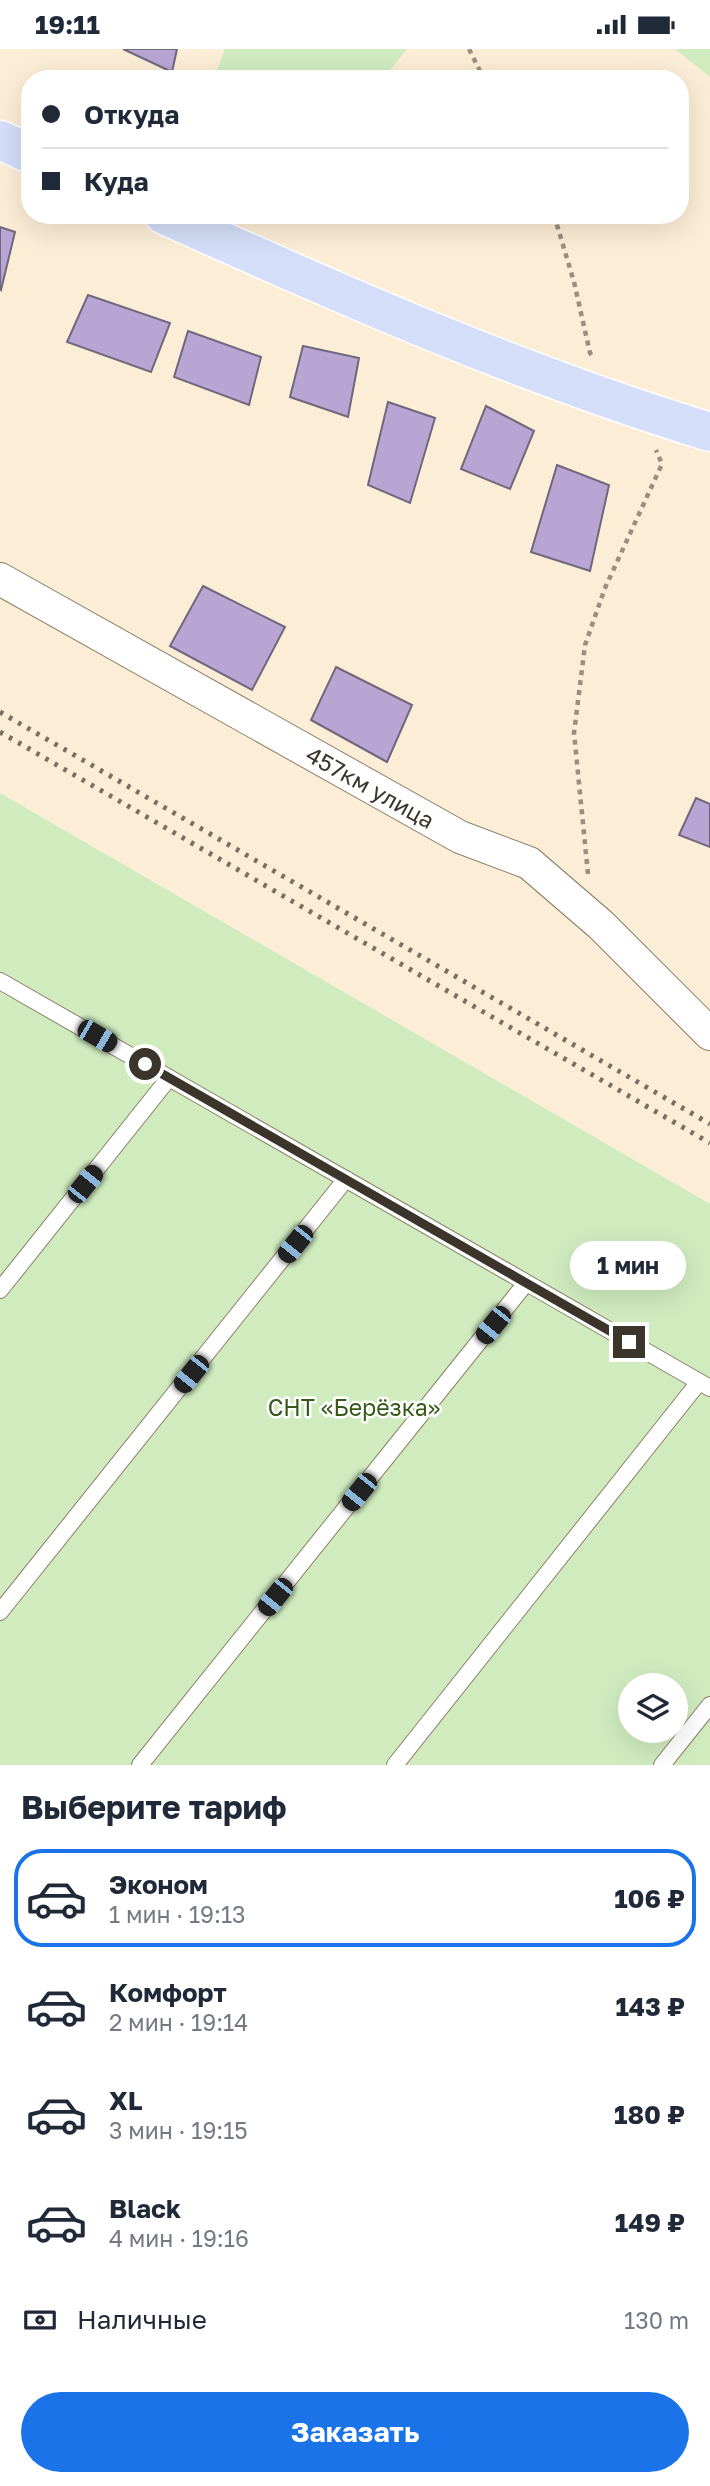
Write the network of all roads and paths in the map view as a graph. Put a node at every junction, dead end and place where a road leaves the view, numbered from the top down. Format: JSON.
{"nodes":[{"id":1,"x":469,"y":49,"type":"edge"},
{"id":2,"x":480,"y":70,"type":"edge"},
{"id":3,"x":0,"y":140,"type":"edge"},
{"id":4,"x":21,"y":150,"type":"edge"},
{"id":5,"x":185,"y":224,"type":"edge"},
{"id":6,"x":557,"y":224,"type":"edge"},
{"id":7,"x":597,"y":360,"type":"dead end"},
{"id":8,"x":710,"y":432,"type":"edge"},
{"id":9,"x":653,"y":442,"type":"dead end"},
{"id":10,"x":0,"y":579,"type":"edge"},
{"id":11,"x":588,"y":882,"type":"dead end"},
{"id":12,"x":0,"y":981,"type":"edge"},
{"id":13,"x":710,"y":1034,"type":"edge"},
{"id":14,"x":169,"y":1077,"type":"junction"},
{"id":15,"x":346,"y":1179,"type":"junction"},
{"id":16,"x":526,"y":1283,"type":"junction"},
{"id":17,"x":0,"y":1290,"type":"edge"},
{"id":18,"x":705,"y":1385,"type":"edge"},
{"id":19,"x":0,"y":1612,"type":"edge"},
{"id":20,"x":710,"y":1705,"type":"edge"},
{"id":21,"x":140,"y":1765,"type":"edge"},
{"id":22,"x":395,"y":1765,"type":"edge"},
{"id":23,"x":662,"y":1765,"type":"edge"}],
"edges":[{"from":1,"to":2,"type":"path"},
{"from":3,"to":4,"type":"main road"},
{"from":5,"to":8,"type":"main road"},
{"from":6,"to":7,"type":"path"},
{"from":9,"to":11,"type":"path"},
{"from":10,"to":13,"type":"street","name":"457км улица"},
{"from":12,"to":14,"type":"lane"},
{"from":14,"to":15,"type":"lane"},
{"from":14,"to":17,"type":"lane"},
{"from":15,"to":16,"type":"lane"},
{"from":15,"to":19,"type":"lane"},
{"from":16,"to":18,"type":"lane"},
{"from":16,"to":21,"type":"lane"},
{"from":18,"to":22,"type":"lane"},
{"from":20,"to":23,"type":"lane"}]}
